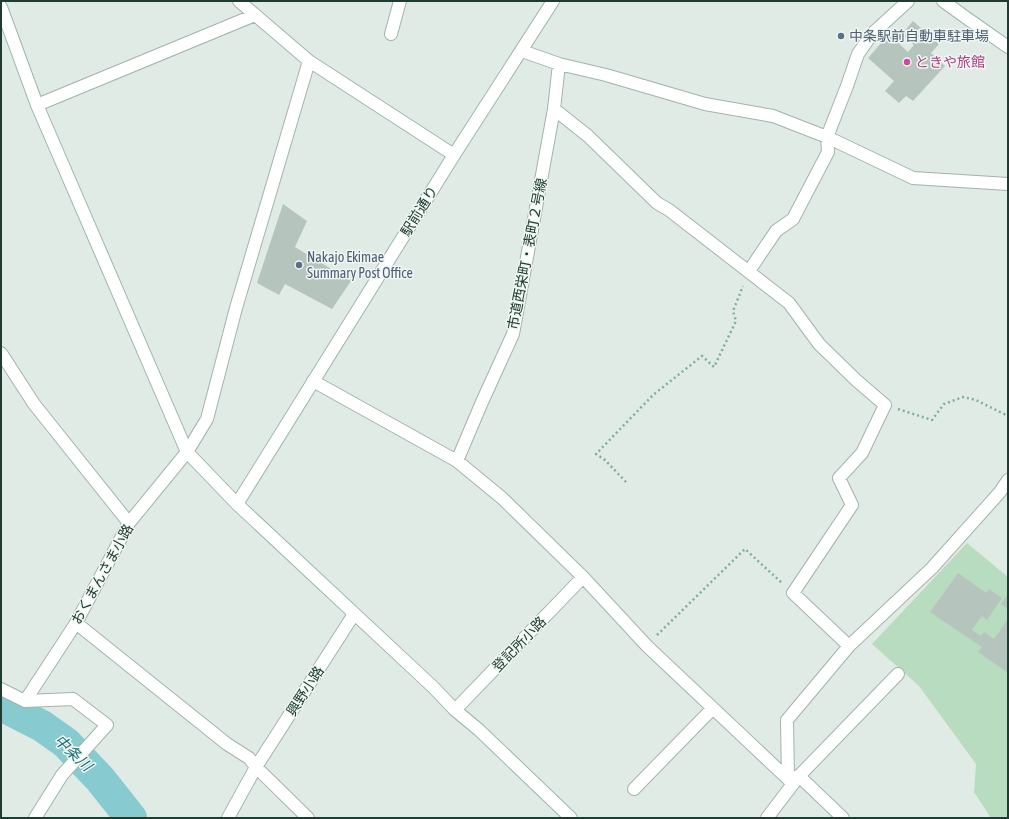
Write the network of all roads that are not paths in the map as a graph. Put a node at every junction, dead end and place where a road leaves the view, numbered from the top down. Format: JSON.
{"nodes":[{"id":1,"x":239,"y":1,"type":"edge"},
{"id":2,"x":400,"y":1,"type":"edge"},
{"id":3,"x":553,"y":1,"type":"edge"},
{"id":4,"x":908,"y":1,"type":"edge"},
{"id":5,"x":944,"y":1,"type":"edge"},
{"id":6,"x":1,"y":7,"type":"edge"},
{"id":7,"x":255,"y":15,"type":"junction"},
{"id":8,"x":391,"y":34,"type":"dead end"},
{"id":9,"x":1008,"y":47,"type":"edge"},
{"id":10,"x":522,"y":51,"type":"junction"},
{"id":11,"x":309,"y":61,"type":"junction"},
{"id":12,"x":559,"y":64,"type":"junction"},
{"id":13,"x":37,"y":105,"type":"junction"},
{"id":14,"x":554,"y":109,"type":"junction"},
{"id":15,"x":827,"y":137,"type":"junction"},
{"id":16,"x":454,"y":155,"type":"junction"},
{"id":17,"x":1008,"y":184,"type":"edge"},
{"id":18,"x":748,"y":271,"type":"junction"},
{"id":19,"x":1,"y":353,"type":"edge"},
{"id":20,"x":312,"y":381,"type":"junction"},
{"id":21,"x":187,"y":452,"type":"junction"},
{"id":22,"x":457,"y":461,"type":"junction"},
{"id":23,"x":1008,"y":480,"type":"edge"},
{"id":24,"x":1004,"y":495,"type":"edge"},
{"id":25,"x":237,"y":504,"type":"junction"},
{"id":26,"x":129,"y":523,"type":"junction"},
{"id":27,"x":583,"y":577,"type":"junction"},
{"id":28,"x":354,"y":614,"type":"junction"},
{"id":29,"x":76,"y":622,"type":"junction"},
{"id":30,"x":850,"y":646,"type":"junction"},
{"id":31,"x":898,"y":674,"type":"dead end"},
{"id":32,"x":1,"y":689,"type":"edge"},
{"id":33,"x":25,"y":701,"type":"junction"},
{"id":34,"x":713,"y":708,"type":"junction"},
{"id":35,"x":455,"y":710,"type":"junction"},
{"id":36,"x":256,"y":767,"type":"junction"},
{"id":37,"x":794,"y":778,"type":"junction"},
{"id":38,"x":634,"y":789,"type":"dead end"},
{"id":39,"x":35,"y":818,"type":"edge"},
{"id":40,"x":228,"y":818,"type":"edge"},
{"id":41,"x":308,"y":818,"type":"edge"},
{"id":42,"x":571,"y":818,"type":"edge"},
{"id":43,"x":766,"y":818,"type":"edge"},
{"id":44,"x":843,"y":818,"type":"edge"}],
"edges":[{"from":1,"to":7,"type":"street"},
{"from":2,"to":8,"type":"street"},
{"from":3,"to":10,"type":"street","name":"駅前通り"},
{"from":4,"to":15,"type":"street"},
{"from":5,"to":9,"type":"street"},
{"from":6,"to":13,"type":"street"},
{"from":7,"to":11,"type":"street"},
{"from":7,"to":13,"type":"street"},
{"from":10,"to":12,"type":"street"},
{"from":10,"to":16,"type":"street","name":"駅前通り"},
{"from":11,"to":16,"type":"street"},
{"from":11,"to":21,"type":"street","name":"おくまんさま小路"},
{"from":12,"to":14,"type":"street","name":"市道西栄町・表町２号線"},
{"from":12,"to":15,"type":"street"},
{"from":13,"to":21,"type":"street"},
{"from":14,"to":18,"type":"street"},
{"from":14,"to":22,"type":"street","name":"市道西栄町・表町２号線"},
{"from":15,"to":17,"type":"street"},
{"from":15,"to":18,"type":"street"},
{"from":16,"to":20,"type":"street","name":"駅前通り"},
{"from":18,"to":30,"type":"street"},
{"from":19,"to":26,"type":"street"},
{"from":20,"to":22,"type":"street"},
{"from":20,"to":25,"type":"street","name":"駅前通り"},
{"from":21,"to":25,"type":"street"},
{"from":21,"to":26,"type":"street","name":"おくまんさま小路"},
{"from":22,"to":27,"type":"street"},
{"from":23,"to":24,"type":"street"},
{"from":24,"to":30,"type":"street"},
{"from":25,"to":28,"type":"street"},
{"from":26,"to":29,"type":"street","name":"おくまんさま小路"},
{"from":27,"to":34,"type":"street"},
{"from":27,"to":35,"type":"street","name":"登記所小路"},
{"from":28,"to":35,"type":"street"},
{"from":28,"to":36,"type":"street","name":"興野小路"},
{"from":29,"to":33,"type":"street","name":"おくまんさま小路"},
{"from":29,"to":36,"type":"street"},
{"from":30,"to":37,"type":"street"},
{"from":31,"to":37,"type":"street"},
{"from":32,"to":33,"type":"street"},
{"from":33,"to":39,"type":"street"},
{"from":34,"to":37,"type":"street"},
{"from":34,"to":38,"type":"street"},
{"from":35,"to":42,"type":"street"},
{"from":36,"to":40,"type":"street","name":"興野小路"},
{"from":36,"to":41,"type":"street"},
{"from":37,"to":43,"type":"street"},
{"from":37,"to":44,"type":"street"}]}
